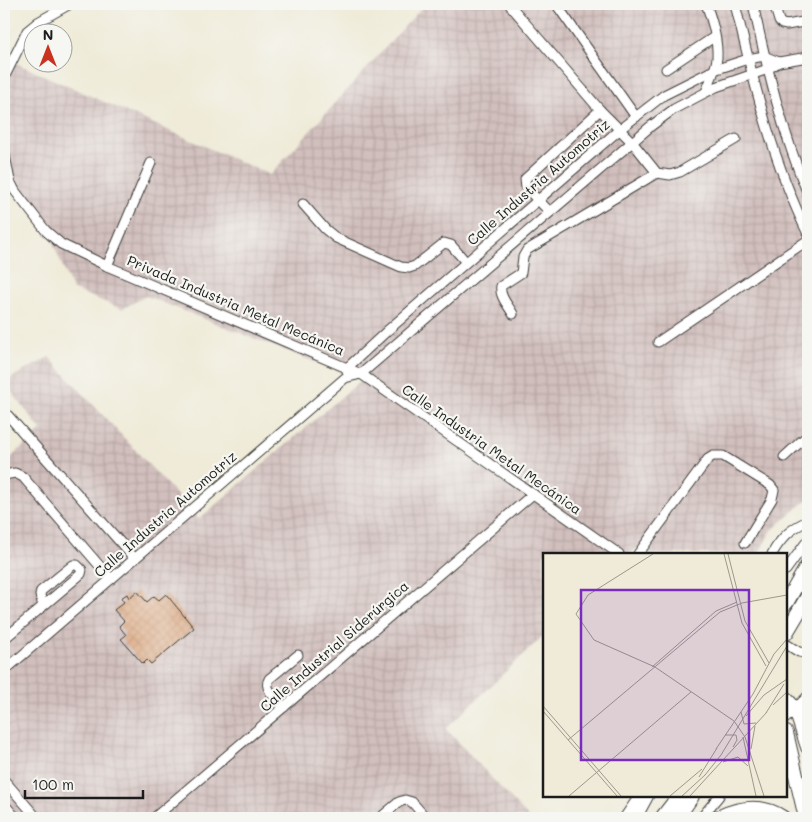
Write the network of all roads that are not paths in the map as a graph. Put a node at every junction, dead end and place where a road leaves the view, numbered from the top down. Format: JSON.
{"nodes":[{"id":1,"x":70,"y":4,"type":"edge"},
{"id":2,"x":509,"y":4,"type":"edge"},
{"id":3,"x":556,"y":4,"type":"edge"},
{"id":4,"x":735,"y":4,"type":"edge"},
{"id":5,"x":753,"y":4,"type":"edge"},
{"id":6,"x":774,"y":4,"type":"edge"},
{"id":7,"x":709,"y":6,"type":"edge"},
{"id":8,"x":808,"y":21,"type":"edge"},
{"id":9,"x":714,"y":37,"type":"junction"},
{"id":10,"x":764,"y":56,"type":"junction"},
{"id":11,"x":808,"y":57,"type":"edge"},
{"id":12,"x":748,"y":59,"type":"junction"},
{"id":13,"x":779,"y":62,"type":"junction"},
{"id":14,"x":666,"y":69,"type":"dead end"},
{"id":15,"x":768,"y":69,"type":"junction"},
{"id":16,"x":714,"y":70,"type":"junction"},
{"id":17,"x":752,"y":74,"type":"junction"},
{"id":18,"x":4,"y":78,"type":"edge"},
{"id":19,"x":706,"y":92,"type":"junction"},
{"id":20,"x":600,"y":110,"type":"junction"},
{"id":21,"x":636,"y":116,"type":"junction"},
{"id":22,"x":619,"y":130,"type":"junction"},
{"id":23,"x":736,"y":139,"type":"dead end"},
{"id":24,"x":632,"y":143,"type":"junction"},
{"id":25,"x":4,"y":150,"type":"edge"},
{"id":26,"x":151,"y":163,"type":"dead end"},
{"id":27,"x":657,"y":174,"type":"junction"},
{"id":28,"x":808,"y":194,"type":"edge"},
{"id":29,"x":538,"y":200,"type":"junction"},
{"id":30,"x":303,"y":204,"type":"dead end"},
{"id":31,"x":550,"y":212,"type":"junction"},
{"id":32,"x":808,"y":234,"type":"edge"},
{"id":33,"x":808,"y":240,"type":"edge"},
{"id":34,"x":466,"y":262,"type":"junction"},
{"id":35,"x":107,"y":266,"type":"junction"},
{"id":36,"x":513,"y":314,"type":"dead end"},
{"id":37,"x":658,"y":342,"type":"dead end"},
{"id":38,"x":348,"y":367,"type":"junction"},
{"id":39,"x":361,"y":374,"type":"junction"},
{"id":40,"x":345,"y":378,"type":"junction"},
{"id":41,"x":4,"y":411,"type":"edge"},
{"id":42,"x":808,"y":435,"type":"edge"},
{"id":43,"x":784,"y":457,"type":"dead end"},
{"id":44,"x":4,"y":475,"type":"edge"},
{"id":45,"x":532,"y":494,"type":"junction"},
{"id":46,"x":808,"y":521,"type":"edge"},
{"id":47,"x":808,"y":540,"type":"edge"},
{"id":48,"x":745,"y":543,"type":"dead end"},
{"id":49,"x":618,"y":553,"type":"edge"},
{"id":50,"x":639,"y":553,"type":"edge"},
{"id":51,"x":773,"y":553,"type":"edge"},
{"id":52,"x":135,"y":558,"type":"junction"},
{"id":53,"x":808,"y":565,"type":"edge"},
{"id":54,"x":787,"y":569,"type":"edge"},
{"id":55,"x":111,"y":578,"type":"junction"},
{"id":56,"x":808,"y":596,"type":"edge"},
{"id":57,"x":787,"y":601,"type":"edge"},
{"id":58,"x":43,"y":606,"type":"junction"},
{"id":59,"x":788,"y":628,"type":"edge"},
{"id":60,"x":4,"y":639,"type":"edge"},
{"id":61,"x":787,"y":645,"type":"edge"},
{"id":62,"x":298,"y":654,"type":"dead end"},
{"id":63,"x":808,"y":654,"type":"edge"},
{"id":64,"x":4,"y":671,"type":"edge"},
{"id":65,"x":808,"y":696,"type":"edge"},
{"id":66,"x":787,"y":702,"type":"edge"},
{"id":67,"x":284,"y":707,"type":"junction"},
{"id":68,"x":791,"y":714,"type":"edge"},
{"id":69,"x":787,"y":737,"type":"edge"},
{"id":70,"x":808,"y":747,"type":"edge"},
{"id":71,"x":4,"y":780,"type":"edge"},
{"id":72,"x":638,"y":797,"type":"edge"},
{"id":73,"x":645,"y":797,"type":"edge"},
{"id":74,"x":677,"y":797,"type":"edge"},
{"id":75,"x":691,"y":797,"type":"edge"},
{"id":76,"x":713,"y":800,"type":"edge"},
{"id":77,"x":4,"y":804,"type":"edge"},
{"id":78,"x":16,"y":818,"type":"edge"},
{"id":79,"x":37,"y":818,"type":"edge"},
{"id":80,"x":154,"y":818,"type":"edge"},
{"id":81,"x":380,"y":818,"type":"edge"},
{"id":82,"x":426,"y":818,"type":"edge"},
{"id":83,"x":624,"y":818,"type":"edge"},
{"id":84,"x":634,"y":818,"type":"edge"},
{"id":85,"x":662,"y":818,"type":"edge"},
{"id":86,"x":677,"y":818,"type":"edge"},
{"id":87,"x":701,"y":818,"type":"edge"},
{"id":88,"x":717,"y":818,"type":"edge"},
{"id":89,"x":783,"y":818,"type":"edge"},
{"id":90,"x":806,"y":818,"type":"edge"}],
"edges":[{"from":1,"to":18,"type":"street"},
{"from":2,"to":20,"type":"street"},
{"from":3,"to":21,"type":"street"},
{"from":4,"to":12,"type":"street"},
{"from":5,"to":10,"type":"street"},
{"from":6,"to":8,"type":"street"},
{"from":7,"to":9,"type":"street"},
{"from":9,"to":14,"type":"street"},
{"from":9,"to":16,"type":"street"},
{"from":10,"to":12,"type":"street","name":"Calle Industria Automotriz"},
{"from":10,"to":13,"type":"street"},
{"from":10,"to":15,"type":"street"},
{"from":11,"to":13,"type":"street","name":"Calle Industria Automotriz"},
{"from":12,"to":16,"type":"street","name":"Calle Industria Automotriz"},
{"from":12,"to":17,"type":"street"},
{"from":13,"to":15,"type":"street","name":"Calle Industria Automotriz"},
{"from":15,"to":17,"type":"street","name":"Calle Industria Automotriz"},
{"from":15,"to":28,"type":"street"},
{"from":16,"to":19,"type":"street"},
{"from":16,"to":21,"type":"street","name":"Calle Industria Automotriz"},
{"from":17,"to":19,"type":"street","name":"Calle Industria Automotriz"},
{"from":17,"to":32,"type":"street"},
{"from":19,"to":24,"type":"street","name":"Calle Industria Automotriz"},
{"from":20,"to":22,"type":"street"},
{"from":20,"to":29,"type":"street"},
{"from":21,"to":22,"type":"street","name":"Calle Industria Automotriz"},
{"from":22,"to":24,"type":"street"},
{"from":22,"to":29,"type":"street","name":"Calle Industria Automotriz"},
{"from":23,"to":27,"type":"street"},
{"from":24,"to":27,"type":"street"},
{"from":24,"to":31,"type":"street","name":"Calle Industria Automotriz"},
{"from":25,"to":35,"type":"street"},
{"from":26,"to":35,"type":"street","name":"Privada Industria Metal Mecánica"},
{"from":27,"to":36,"type":"street"},
{"from":29,"to":31,"type":"street"},
{"from":29,"to":34,"type":"street","name":"Calle Industria Automotriz"},
{"from":30,"to":34,"type":"street"},
{"from":31,"to":39,"type":"street","name":"Calle Industria Automotriz"},
{"from":33,"to":37,"type":"street"},
{"from":34,"to":38,"type":"street","name":"Calle Industria Automotriz"},
{"from":35,"to":38,"type":"street","name":"Privada Industria Metal Mecánica"},
{"from":38,"to":39,"type":"street","name":"Calle Industria Metal Mecánica"},
{"from":38,"to":40,"type":"street"},
{"from":39,"to":40,"type":"street","name":"Calle Industria Automotriz"},
{"from":39,"to":45,"type":"street","name":"Calle Industria Metal Mecánica"},
{"from":40,"to":52,"type":"street","name":"Calle Industria Automotriz"},
{"from":41,"to":52,"type":"street"},
{"from":42,"to":43,"type":"street"},
{"from":44,"to":55,"type":"street"},
{"from":45,"to":49,"type":"street","name":"Calle Industria Metal Mecánica"},
{"from":45,"to":67,"type":"street","name":"Calle Industrial Siderúrgica"},
{"from":46,"to":51,"type":"street"},
{"from":47,"to":54,"type":"street"},
{"from":48,"to":50,"type":"street"},
{"from":52,"to":55,"type":"street","name":"Calle Industria Automotriz"},
{"from":53,"to":57,"type":"highway"},
{"from":55,"to":64,"type":"street","name":"Calle Industria Automotriz"},
{"from":56,"to":59,"type":"highway"},
{"from":58,"to":58,"type":"street"},
{"from":58,"to":60,"type":"street"},
{"from":61,"to":63,"type":"street"},
{"from":62,"to":67,"type":"street"},
{"from":65,"to":68,"type":"street"},
{"from":66,"to":68,"type":"highway"},
{"from":67,"to":80,"type":"street","name":"Calle Industrial Siderúrgica"},
{"from":68,"to":70,"type":"highway"},
{"from":69,"to":90,"type":"highway"},
{"from":71,"to":79,"type":"street"},
{"from":72,"to":83,"type":"street"},
{"from":73,"to":84,"type":"highway"},
{"from":74,"to":85,"type":"highway"},
{"from":75,"to":86,"type":"highway"},
{"from":76,"to":87,"type":"street"},
{"from":77,"to":78,"type":"street"},
{"from":81,"to":82,"type":"street"},
{"from":88,"to":89,"type":"highway"}]}
